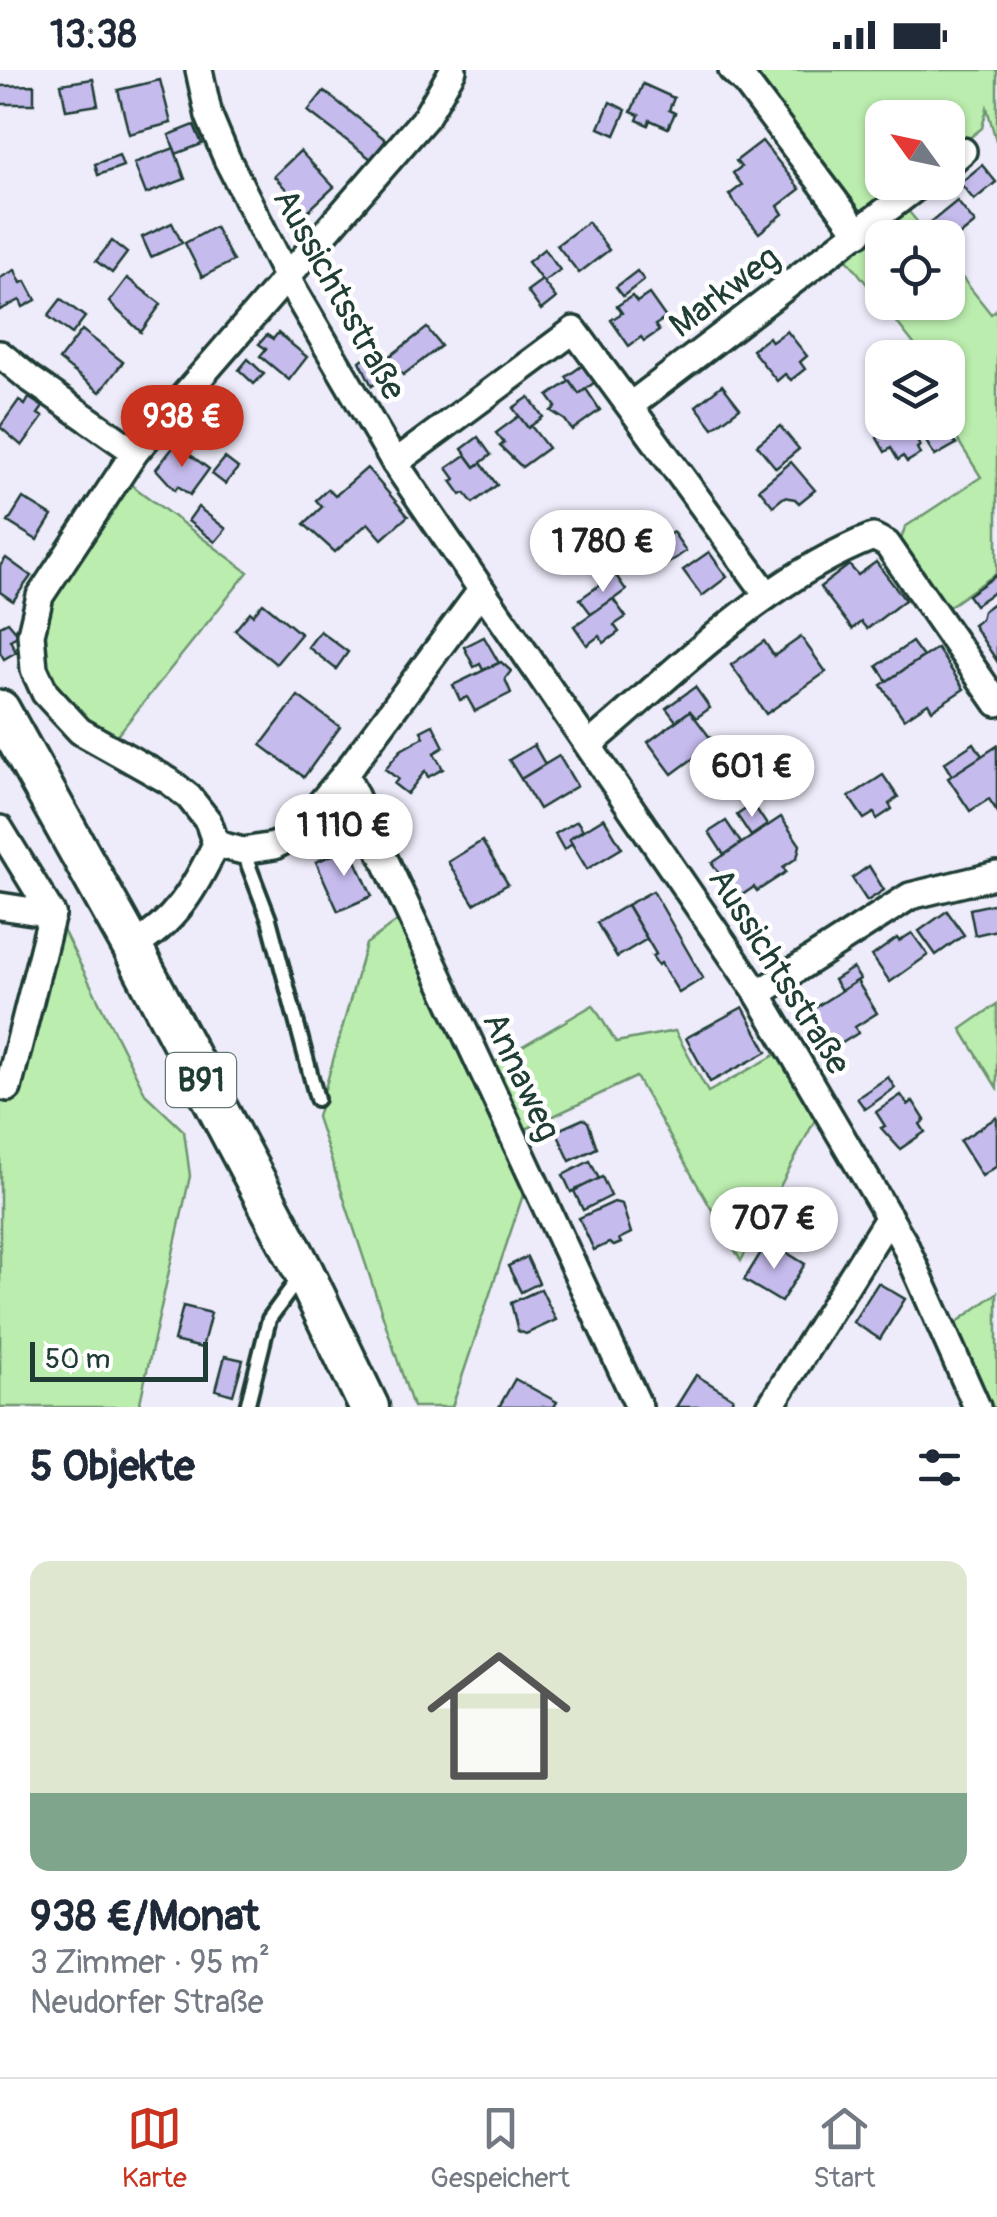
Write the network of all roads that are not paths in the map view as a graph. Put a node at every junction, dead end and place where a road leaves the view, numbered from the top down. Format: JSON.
{"nodes":[{"id":1,"x":199,"y":70,"type":"edge"},
{"id":2,"x":453,"y":70,"type":"edge"},
{"id":3,"x":732,"y":70,"type":"edge"},
{"id":4,"x":901,"y":200,"type":"edge"},
{"id":5,"x":859,"y":233,"type":"junction"},
{"id":6,"x":287,"y":278,"type":"junction"},
{"id":7,"x":0,"y":354,"type":"edge"},
{"id":8,"x":631,"y":404,"type":"junction"},
{"id":9,"x":135,"y":452,"type":"junction"},
{"id":10,"x":395,"y":463,"type":"junction"},
{"id":11,"x":480,"y":592,"type":"junction"},
{"id":12,"x":768,"y":594,"type":"junction"},
{"id":13,"x":997,"y":702,"type":"edge"},
{"id":14,"x":0,"y":710,"type":"edge"},
{"id":15,"x":589,"y":744,"type":"junction"},
{"id":16,"x":345,"y":774,"type":"junction"},
{"id":17,"x":0,"y":829,"type":"edge"},
{"id":18,"x":216,"y":844,"type":"junction"},
{"id":19,"x":243,"y":851,"type":"junction"},
{"id":20,"x":997,"y":875,"type":"edge"},
{"id":21,"x":0,"y":906,"type":"edge"},
{"id":22,"x":52,"y":914,"type":"junction"},
{"id":23,"x":132,"y":947,"type":"junction"},
{"id":24,"x":758,"y":994,"type":"junction"},
{"id":25,"x":8,"y":1088,"type":"dead end"},
{"id":26,"x":318,"y":1099,"type":"dead end"},
{"id":27,"x":889,"y":1218,"type":"junction"},
{"id":28,"x":304,"y":1272,"type":"junction"},
{"id":29,"x":247,"y":1407,"type":"edge"},
{"id":30,"x":370,"y":1407,"type":"edge"},
{"id":31,"x":639,"y":1407,"type":"edge"},
{"id":32,"x":770,"y":1407,"type":"edge"},
{"id":33,"x":977,"y":1407,"type":"edge"}],
"edges":[{"from":1,"to":6,"type":"street","name":"Aussichtsstraße"},
{"from":2,"to":6,"type":"street"},
{"from":3,"to":5,"type":"street"},
{"from":4,"to":5,"type":"street","name":"Markweg"},
{"from":5,"to":8,"type":"street","name":"Markweg"},
{"from":6,"to":9,"type":"street"},
{"from":6,"to":10,"type":"street","name":"Aussichtsstraße"},
{"from":7,"to":9,"type":"street"},
{"from":8,"to":10,"type":"street"},
{"from":8,"to":12,"type":"street"},
{"from":9,"to":18,"type":"street"},
{"from":10,"to":11,"type":"street","name":"Aussichtsstraße"},
{"from":11,"to":15,"type":"street","name":"Aussichtsstraße"},
{"from":11,"to":16,"type":"street"},
{"from":12,"to":13,"type":"street"},
{"from":12,"to":15,"type":"street"},
{"from":14,"to":23,"type":"main road","number":"B91"},
{"from":15,"to":24,"type":"street","name":"Aussichtsstraße"},
{"from":16,"to":19,"type":"street"},
{"from":16,"to":31,"type":"street","name":"Annaweg"},
{"from":17,"to":22,"type":"street"},
{"from":18,"to":19,"type":"street"},
{"from":18,"to":23,"type":"street"},
{"from":19,"to":26,"type":"lane"},
{"from":20,"to":24,"type":"street"},
{"from":21,"to":22,"type":"street"},
{"from":22,"to":25,"type":"street"},
{"from":23,"to":28,"type":"main road","number":"B91"},
{"from":24,"to":27,"type":"street","name":"Aussichtsstraße"},
{"from":27,"to":32,"type":"street"},
{"from":27,"to":33,"type":"street","name":"Aussichtsstraße"},
{"from":28,"to":29,"type":"lane"},
{"from":28,"to":30,"type":"main road","number":"B91"}]}
